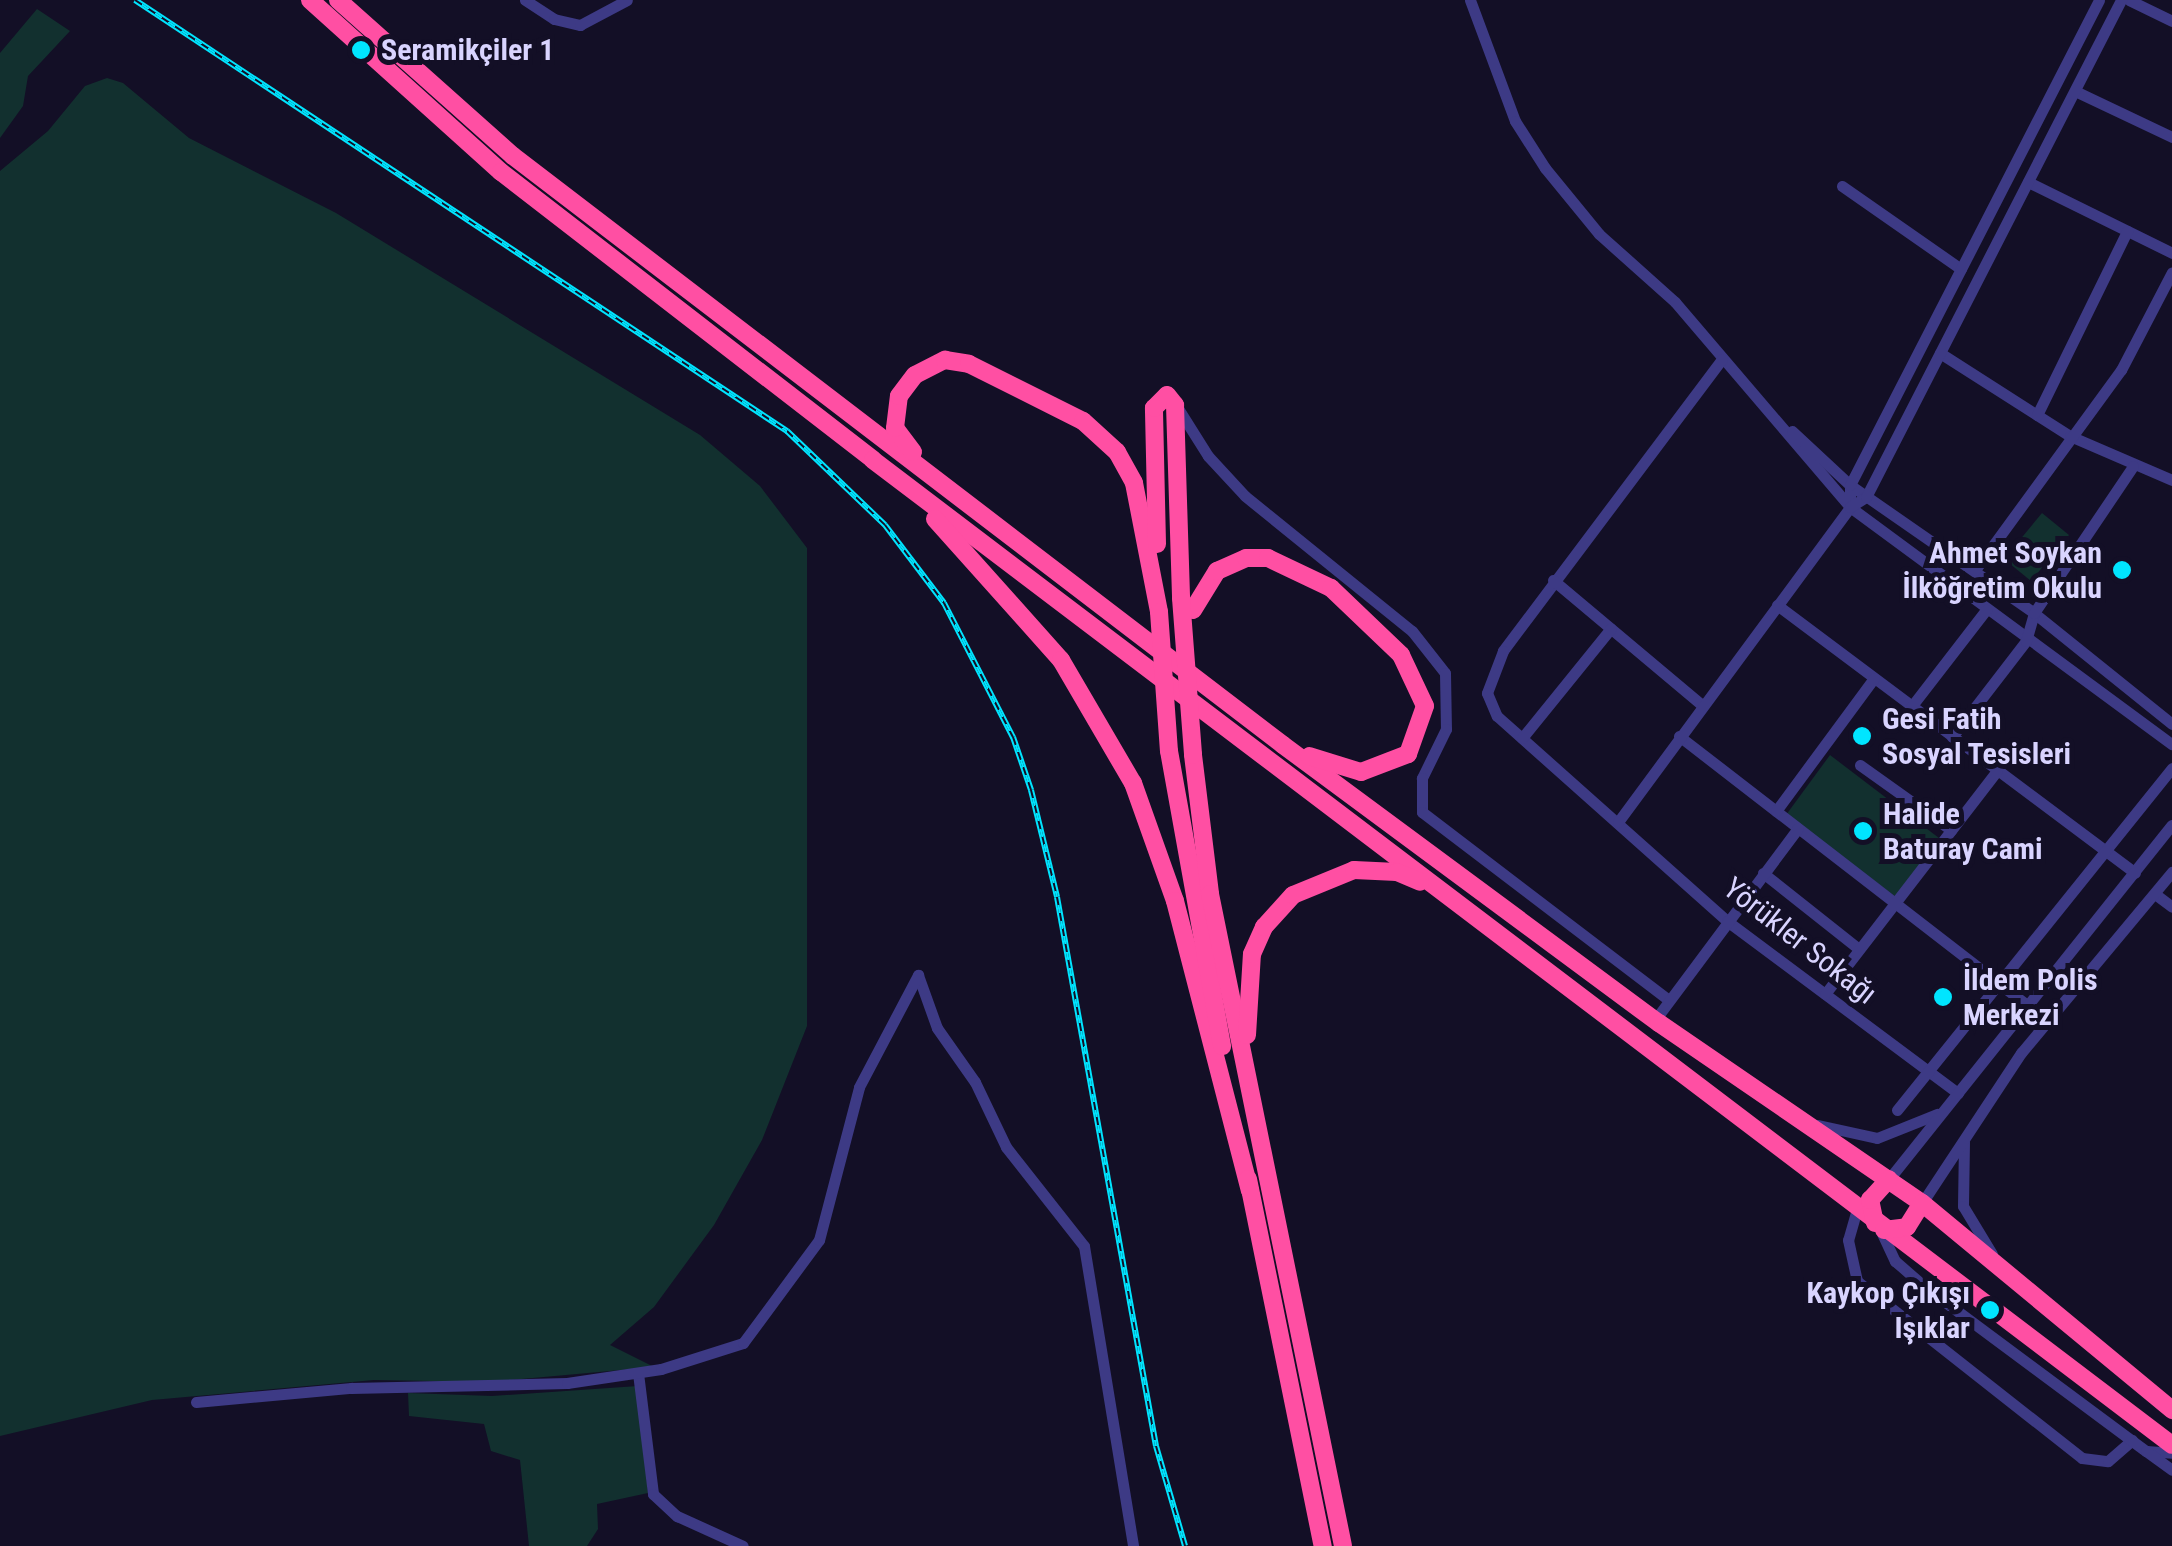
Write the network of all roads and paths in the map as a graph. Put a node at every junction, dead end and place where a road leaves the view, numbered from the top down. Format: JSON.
{"nodes":[{"id":1,"x":310,"y":0,"type":"edge"},
{"id":2,"x":338,"y":0,"type":"edge"},
{"id":3,"x":524,"y":0,"type":"edge"},
{"id":4,"x":627,"y":0,"type":"edge"},
{"id":5,"x":1470,"y":0,"type":"edge"},
{"id":6,"x":2099,"y":0,"type":"edge"},
{"id":7,"x":2121,"y":0,"type":"edge"},
{"id":8,"x":2129,"y":0,"type":"edge"},
{"id":9,"x":2172,"y":21,"type":"edge"},
{"id":10,"x":2074,"y":91,"type":"junction"},
{"id":11,"x":2172,"y":137,"type":"edge"},
{"id":12,"x":2028,"y":182,"type":"junction"},
{"id":13,"x":1842,"y":186,"type":"dead end"},
{"id":14,"x":2127,"y":232,"type":"junction"},
{"id":15,"x":2172,"y":254,"type":"edge"},
{"id":16,"x":1961,"y":269,"type":"junction"},
{"id":17,"x":2172,"y":272,"type":"edge"},
{"id":18,"x":1940,"y":353,"type":"junction"},
{"id":19,"x":1722,"y":359,"type":"junction"},
{"id":20,"x":1744,"y":386,"type":"junction"},
{"id":21,"x":1174,"y":402,"type":"junction"},
{"id":22,"x":2038,"y":415,"type":"junction"},
{"id":23,"x":2070,"y":436,"type":"junction"},
{"id":24,"x":873,"y":460,"type":"junction"},
{"id":25,"x":2133,"y":466,"type":"junction"},
{"id":26,"x":2172,"y":480,"type":"edge"},
{"id":27,"x":1850,"y":485,"type":"junction"},
{"id":28,"x":956,"y":495,"type":"junction"},
{"id":29,"x":1866,"y":497,"type":"junction"},
{"id":30,"x":1850,"y":507,"type":"junction"},
{"id":31,"x":1975,"y":570,"type":"junction"},
{"id":32,"x":1553,"y":580,"type":"junction"},
{"id":33,"x":1187,"y":604,"type":"junction"},
{"id":34,"x":1776,"y":605,"type":"junction"},
{"id":35,"x":1986,"y":610,"type":"junction"},
{"id":36,"x":1159,"y":612,"type":"junction"},
{"id":37,"x":2034,"y":613,"type":"junction"},
{"id":38,"x":1611,"y":628,"type":"junction"},
{"id":39,"x":2026,"y":641,"type":"junction"},
{"id":40,"x":1874,"y":678,"type":"junction"},
{"id":41,"x":1702,"y":706,"type":"junction"},
{"id":42,"x":1911,"y":706,"type":"junction"},
{"id":43,"x":2172,"y":724,"type":"edge"},
{"id":44,"x":1679,"y":736,"type":"junction"},
{"id":45,"x":1952,"y":737,"type":"junction"},
{"id":46,"x":1522,"y":738,"type":"junction"},
{"id":47,"x":1283,"y":744,"type":"junction"},
{"id":48,"x":2172,"y":744,"type":"edge"},
{"id":49,"x":1860,"y":765,"type":"dead end"},
{"id":50,"x":2172,"y":768,"type":"edge"},
{"id":51,"x":1997,"y":771,"type":"junction"},
{"id":52,"x":1776,"y":811,"type":"junction"},
{"id":53,"x":1618,"y":822,"type":"junction"},
{"id":54,"x":2172,"y":825,"type":"edge"},
{"id":55,"x":1798,"y":828,"type":"junction"},
{"id":56,"x":1952,"y":830,"type":"junction"},
{"id":57,"x":2103,"y":848,"type":"junction"},
{"id":58,"x":2135,"y":872,"type":"junction"},
{"id":59,"x":2172,"y":872,"type":"edge"},
{"id":60,"x":1763,"y":873,"type":"junction"},
{"id":61,"x":1448,"y":894,"type":"junction"},
{"id":62,"x":2156,"y":894,"type":"junction"},
{"id":63,"x":1895,"y":903,"type":"junction"},
{"id":64,"x":2172,"y":907,"type":"edge"},
{"id":65,"x":1727,"y":920,"type":"junction"},
{"id":66,"x":1859,"y":950,"type":"junction"},
{"id":67,"x":1998,"y":982,"type":"junction"},
{"id":68,"x":1825,"y":994,"type":"junction"},
{"id":69,"x":1669,"y":1000,"type":"junction"},
{"id":70,"x":2027,"y":1004,"type":"junction"},
{"id":71,"x":1655,"y":1020,"type":"junction"},
{"id":72,"x":1928,"y":1070,"type":"junction"},
{"id":73,"x":1958,"y":1093,"type":"junction"},
{"id":74,"x":1897,"y":1110,"type":"dead end"},
{"id":75,"x":1941,"y":1112,"type":"junction"},
{"id":76,"x":1800,"y":1119,"type":"junction"},
{"id":77,"x":1965,"y":1134,"type":"junction"},
{"id":78,"x":1889,"y":1179,"type":"junction"},
{"id":79,"x":1258,"y":1187,"type":"junction"},
{"id":80,"x":1922,"y":1203,"type":"junction"},
{"id":81,"x":1857,"y":1210,"type":"junction"},
{"id":82,"x":1879,"y":1227,"type":"junction"},
{"id":83,"x":2007,"y":1274,"type":"junction"},
{"id":84,"x":638,"y":1373,"type":"junction"},
{"id":85,"x":196,"y":1402,"type":"dead end"},
{"id":86,"x":2172,"y":1410,"type":"edge"},
{"id":87,"x":2132,"y":1440,"type":"junction"},
{"id":88,"x":2172,"y":1449,"type":"edge"},
{"id":89,"x":2146,"y":1451,"type":"junction"},
{"id":90,"x":2172,"y":1470,"type":"edge"},
{"id":91,"x":743,"y":1546,"type":"edge"},
{"id":92,"x":1133,"y":1546,"type":"edge"},
{"id":93,"x":1324,"y":1546,"type":"edge"},
{"id":94,"x":1343,"y":1546,"type":"edge"}],
"edges":[{"from":1,"to":24,"type":"highway"},
{"from":2,"to":28,"type":"highway"},
{"from":3,"to":4,"type":"street"},
{"from":5,"to":19,"type":"street"},
{"from":6,"to":16,"type":"street"},
{"from":7,"to":10,"type":"street"},
{"from":8,"to":9,"type":"street"},
{"from":10,"to":11,"type":"street"},
{"from":10,"to":12,"type":"street"},
{"from":12,"to":14,"type":"street"},
{"from":12,"to":18,"type":"street"},
{"from":13,"to":16,"type":"street"},
{"from":14,"to":15,"type":"street"},
{"from":14,"to":22,"type":"street"},
{"from":16,"to":27,"type":"street"},
{"from":17,"to":23,"type":"street"},
{"from":18,"to":22,"type":"street"},
{"from":18,"to":29,"type":"street"},
{"from":19,"to":20,"type":"street"},
{"from":19,"to":32,"type":"street"},
{"from":20,"to":27,"type":"street"},
{"from":20,"to":30,"type":"street"},
{"from":21,"to":33,"type":"highway"},
{"from":21,"to":36,"type":"highway"},
{"from":21,"to":69,"type":"street"},
{"from":22,"to":23,"type":"street"},
{"from":23,"to":25,"type":"street"},
{"from":23,"to":31,"type":"street"},
{"from":24,"to":61,"type":"highway"},
{"from":24,"to":79,"type":"highway"},
{"from":25,"to":26,"type":"street"},
{"from":25,"to":37,"type":"street"},
{"from":27,"to":29,"type":"street"},
{"from":27,"to":30,"type":"street"},
{"from":28,"to":36,"type":"highway"},
{"from":28,"to":47,"type":"highway"},
{"from":29,"to":30,"type":"street"},
{"from":29,"to":31,"type":"street"},
{"from":30,"to":34,"type":"street"},
{"from":30,"to":35,"type":"street"},
{"from":31,"to":37,"type":"street"},
{"from":32,"to":38,"type":"street"},
{"from":32,"to":46,"type":"street","name":"Yörükler Sokağı"},
{"from":33,"to":47,"type":"highway"},
{"from":33,"to":79,"type":"highway","bridge":true},
{"from":34,"to":40,"type":"street"},
{"from":34,"to":41,"type":"street"},
{"from":35,"to":39,"type":"street"},
{"from":35,"to":42,"type":"street"},
{"from":36,"to":79,"type":"highway","bridge":true},
{"from":37,"to":39,"type":"street"},
{"from":37,"to":43,"type":"street"},
{"from":38,"to":41,"type":"street"},
{"from":38,"to":46,"type":"street"},
{"from":39,"to":45,"type":"street"},
{"from":39,"to":48,"type":"street"},
{"from":40,"to":42,"type":"street"},
{"from":40,"to":52,"type":"street"},
{"from":41,"to":44,"type":"street"},
{"from":42,"to":45,"type":"street"},
{"from":44,"to":52,"type":"street"},
{"from":44,"to":53,"type":"street"},
{"from":45,"to":51,"type":"street"},
{"from":46,"to":53,"type":"street","name":"Yörükler Sokağı"},
{"from":47,"to":71,"type":"highway"},
{"from":49,"to":56,"type":"street"},
{"from":50,"to":57,"type":"street"},
{"from":51,"to":56,"type":"street"},
{"from":51,"to":57,"type":"street"},
{"from":52,"to":55,"type":"street"},
{"from":53,"to":65,"type":"street","name":"Yörükler Sokağı"},
{"from":54,"to":58,"type":"street"},
{"from":55,"to":60,"type":"street"},
{"from":55,"to":63,"type":"street"},
{"from":56,"to":63,"type":"street"},
{"from":57,"to":58,"type":"street"},
{"from":57,"to":67,"type":"street"},
{"from":58,"to":70,"type":"street"},
{"from":59,"to":62,"type":"street"},
{"from":60,"to":65,"type":"street"},
{"from":60,"to":66,"type":"street"},
{"from":61,"to":79,"type":"highway"},
{"from":61,"to":81,"type":"highway"},
{"from":62,"to":64,"type":"street"},
{"from":62,"to":77,"type":"street"},
{"from":63,"to":66,"type":"street"},
{"from":63,"to":67,"type":"street"},
{"from":65,"to":68,"type":"street","name":"Yörükler Sokağı"},
{"from":65,"to":69,"type":"street"},
{"from":66,"to":68,"type":"street"},
{"from":67,"to":70,"type":"street"},
{"from":67,"to":72,"type":"street"},
{"from":68,"to":72,"type":"street","name":"Yörükler Sokağı"},
{"from":69,"to":71,"type":"street"},
{"from":70,"to":73,"type":"street"},
{"from":71,"to":76,"type":"highway"},
{"from":72,"to":73,"type":"street","name":"Yörükler Sokağı"},
{"from":72,"to":74,"type":"street"},
{"from":73,"to":75,"type":"street"},
{"from":75,"to":76,"type":"street"},
{"from":75,"to":78,"type":"street"},
{"from":76,"to":78,"type":"highway"},
{"from":77,"to":80,"type":"street"},
{"from":77,"to":83,"type":"street"},
{"from":78,"to":80,"type":"highway"},
{"from":78,"to":82,"type":"highway"},
{"from":79,"to":93,"type":"highway"},
{"from":79,"to":94,"type":"highway"},
{"from":80,"to":82,"type":"highway"},
{"from":80,"to":83,"type":"highway"},
{"from":81,"to":82,"type":"highway"},
{"from":81,"to":87,"type":"street"},
{"from":82,"to":87,"type":"street"},
{"from":82,"to":88,"type":"highway"},
{"from":83,"to":86,"type":"highway"},
{"from":84,"to":85,"type":"street"},
{"from":84,"to":91,"type":"street"},
{"from":84,"to":92,"type":"street"},
{"from":87,"to":89,"type":"street"},
{"from":88,"to":89,"type":"street"},
{"from":89,"to":90,"type":"street"}]}
